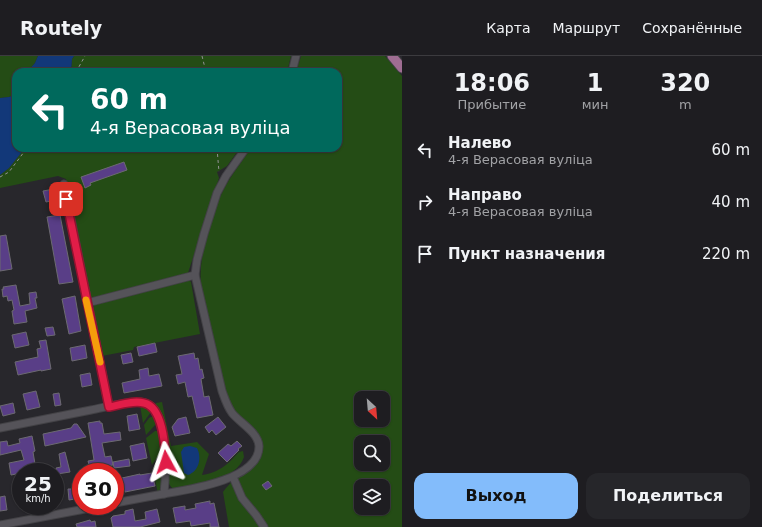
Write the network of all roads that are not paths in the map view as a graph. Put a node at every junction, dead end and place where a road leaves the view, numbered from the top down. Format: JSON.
{"nodes":[{"id":1,"x":296,"y":56,"type":"edge"},
{"id":2,"x":392,"y":56,"type":"edge"},
{"id":3,"x":293,"y":68,"type":"edge"},
{"id":4,"x":402,"y":68,"type":"edge"},
{"id":5,"x":243,"y":152,"type":"edge"},
{"id":6,"x":64,"y":184,"type":"dead end"},
{"id":7,"x":195,"y":275,"type":"junction"},
{"id":8,"x":87,"y":303,"type":"junction"},
{"id":9,"x":109,"y":407,"type":"junction"},
{"id":10,"x":0,"y":428,"type":"edge"},
{"id":11,"x":233,"y":477,"type":"junction"},
{"id":12,"x":164,"y":494,"type":"junction"},
{"id":13,"x":124,"y":501,"type":"edge"},
{"id":14,"x":72,"y":511,"type":"edge"},
{"id":15,"x":0,"y":525,"type":"edge"},
{"id":16,"x":264,"y":527,"type":"edge"}],
"edges":[{"from":1,"to":3,"type":"street"},
{"from":2,"to":4,"type":"main road"},
{"from":5,"to":7,"type":"street"},
{"from":6,"to":8,"type":"street"},
{"from":7,"to":8,"type":"street"},
{"from":7,"to":11,"type":"street"},
{"from":8,"to":9,"type":"street"},
{"from":9,"to":10,"type":"street"},
{"from":9,"to":12,"type":"street"},
{"from":11,"to":12,"type":"street"},
{"from":11,"to":16,"type":"street"},
{"from":12,"to":13,"type":"street"},
{"from":14,"to":15,"type":"street"}]}
